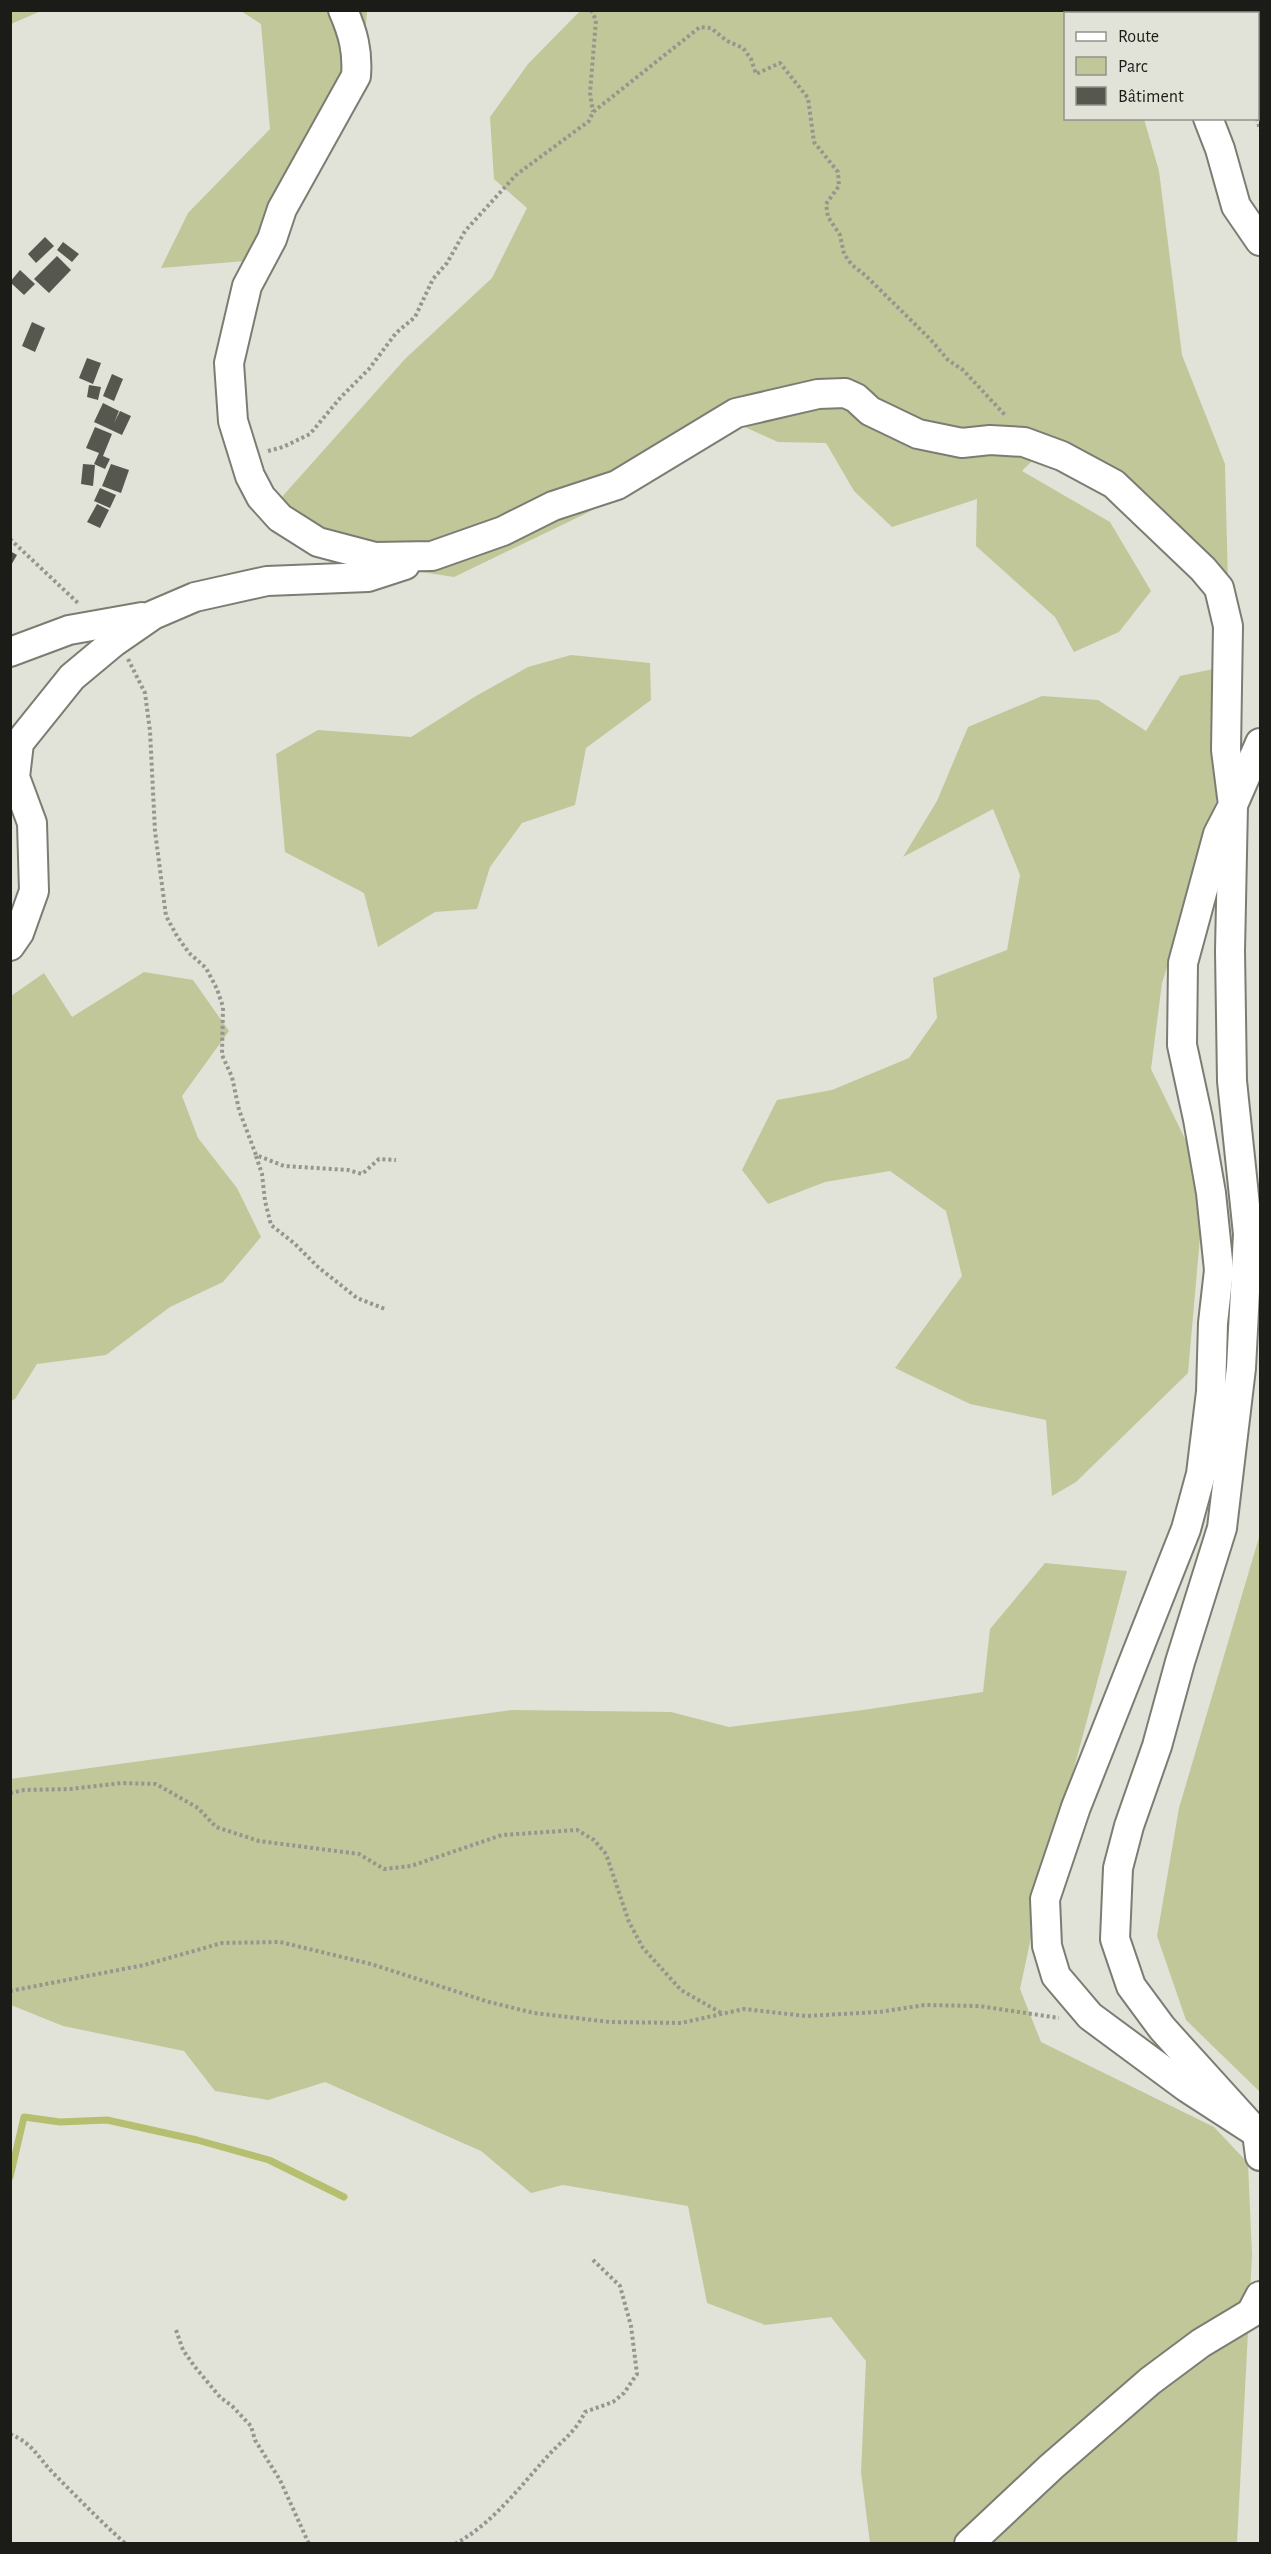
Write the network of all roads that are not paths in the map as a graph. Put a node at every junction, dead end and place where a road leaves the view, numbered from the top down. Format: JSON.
{"nodes":[{"id":1,"x":343,"y":10,"type":"edge"},
{"id":2,"x":1209,"y":120,"type":"edge"},
{"id":3,"x":1260,"y":241,"type":"edge"},
{"id":4,"x":432,"y":556,"type":"junction"},
{"id":5,"x":109,"y":633,"type":"junction"},
{"id":6,"x":10,"y":652,"type":"edge"},
{"id":7,"x":1260,"y":743,"type":"edge"},
{"id":8,"x":1233,"y":805,"type":"junction"},
{"id":9,"x":10,"y":946,"type":"edge"},
{"id":10,"x":1259,"y":2145,"type":"edge"},
{"id":11,"x":1260,"y":2296,"type":"edge"},
{"id":12,"x":969,"y":2544,"type":"edge"}],
"edges":[{"from":1,"to":4,"type":"street"},
{"from":2,"to":3,"type":"street"},
{"from":4,"to":5,"type":"street"},
{"from":4,"to":8,"type":"street"},
{"from":5,"to":6,"type":"street"},
{"from":5,"to":9,"type":"street"},
{"from":7,"to":8,"type":"street"},
{"from":8,"to":10,"type":"street"},
{"from":8,"to":10,"type":"street"},
{"from":11,"to":12,"type":"street"}]}
